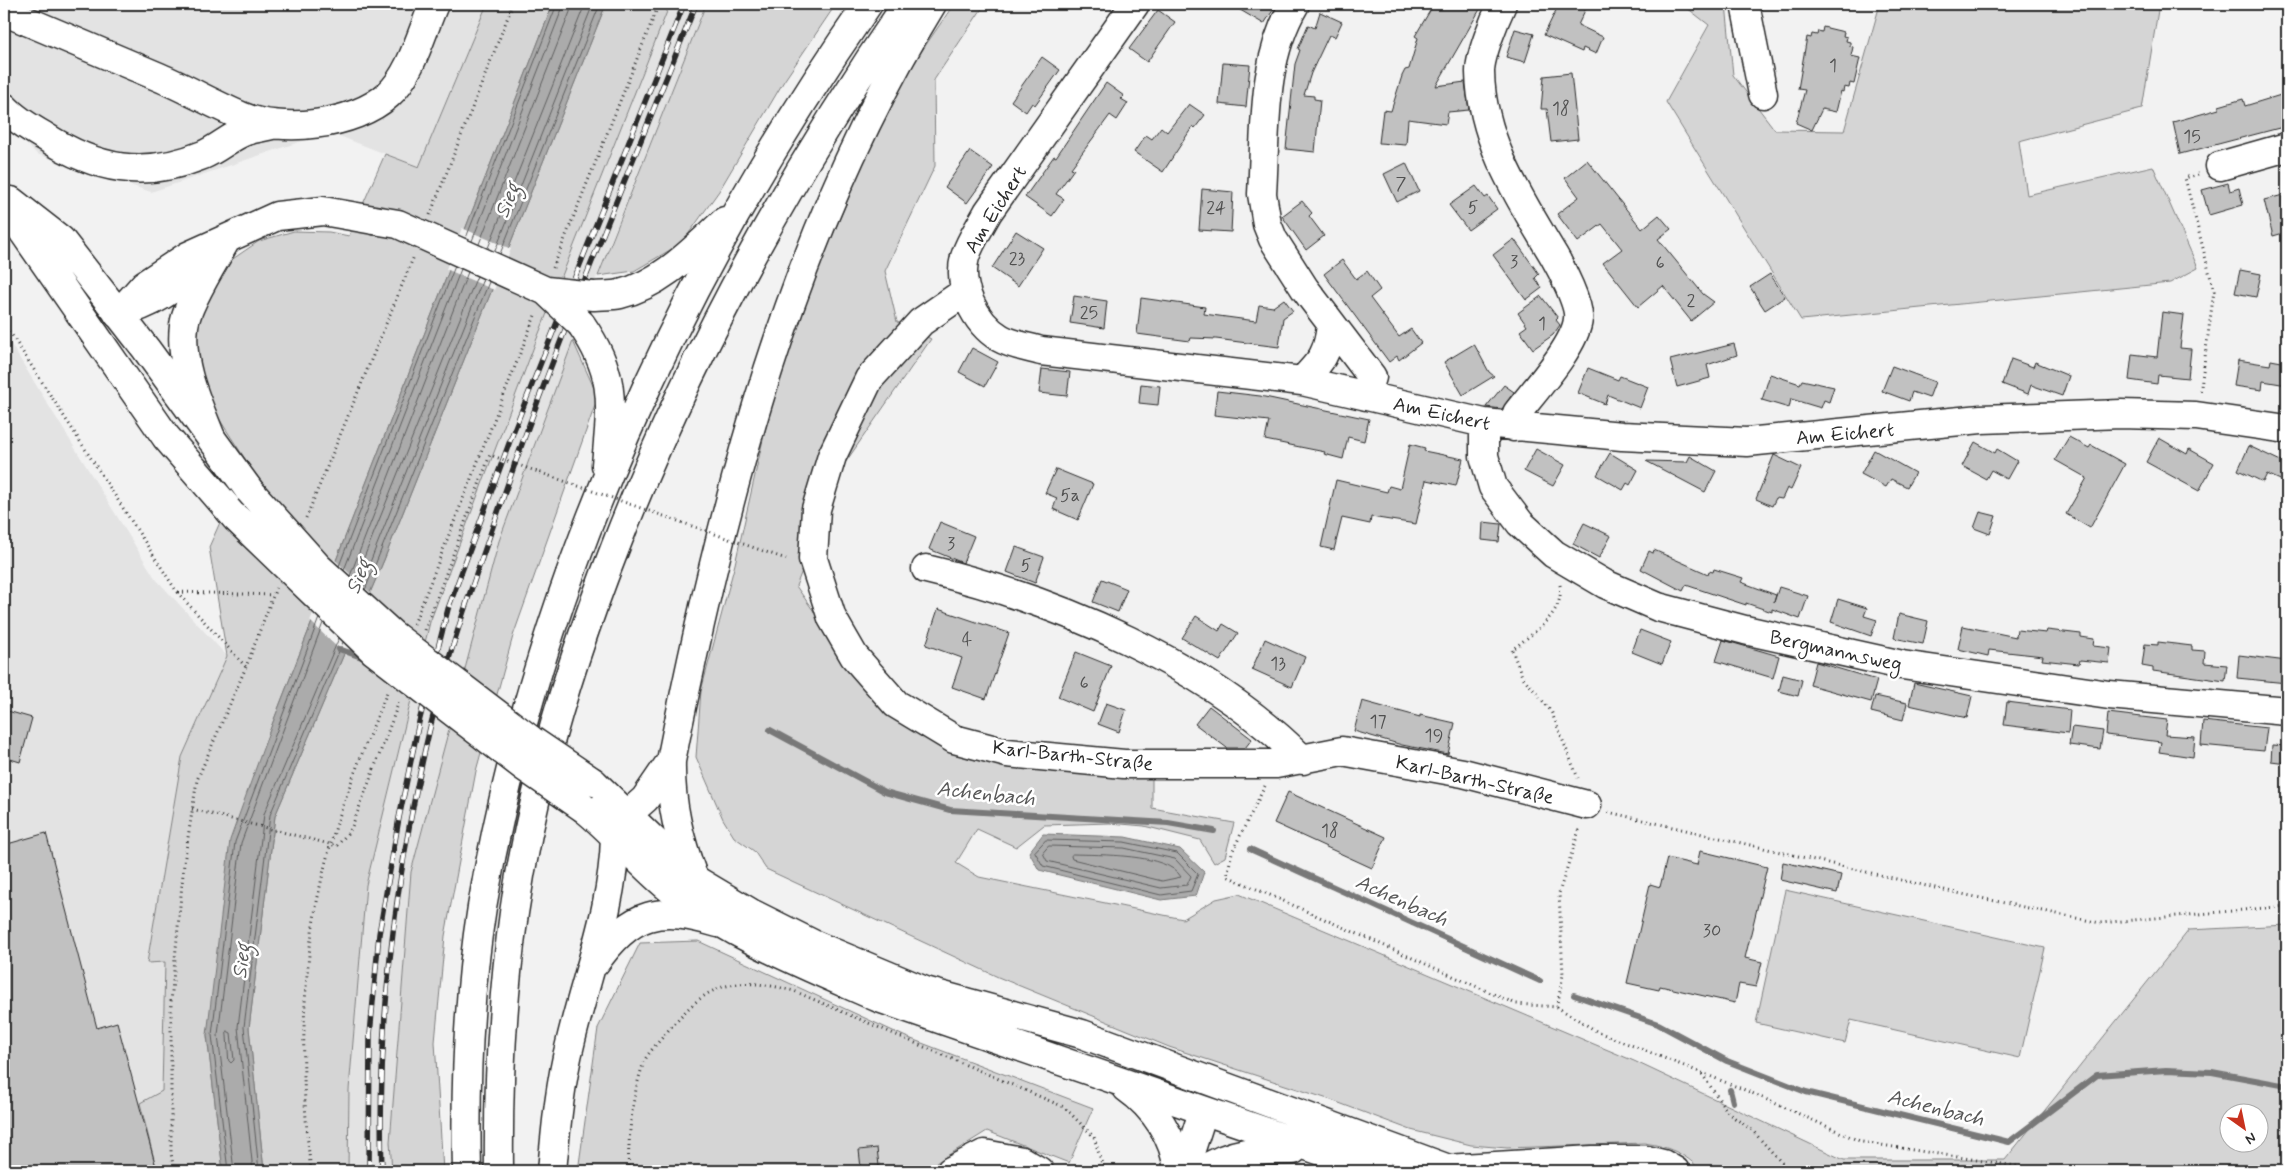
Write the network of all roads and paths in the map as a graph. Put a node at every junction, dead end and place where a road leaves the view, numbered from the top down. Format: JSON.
{"nodes":[{"id":1,"x":434,"y":4,"type":"edge"},
{"id":2,"x":513,"y":4,"type":"edge"},
{"id":3,"x":659,"y":4,"type":"edge"},
{"id":4,"x":868,"y":4,"type":"edge"},
{"id":5,"x":907,"y":4,"type":"edge"},
{"id":6,"x":932,"y":4,"type":"edge"},
{"id":7,"x":1135,"y":4,"type":"edge"},
{"id":8,"x":1295,"y":4,"type":"edge"},
{"id":9,"x":1502,"y":4,"type":"edge"},
{"id":10,"x":1745,"y":4,"type":"edge"},
{"id":11,"x":15,"y":16,"type":"dead end"},
{"id":12,"x":1763,"y":94,"type":"dead end"},
{"id":13,"x":4,"y":108,"type":"edge"},
{"id":14,"x":276,"y":124,"type":"junction"},
{"id":15,"x":2287,"y":147,"type":"edge"},
{"id":16,"x":2220,"y":166,"type":"joint"},
{"id":17,"x":4,"y":195,"type":"edge"},
{"id":18,"x":4,"y":204,"type":"edge"},
{"id":19,"x":739,"y":209,"type":"junction"},
{"id":20,"x":427,"y":222,"type":"dead end"},
{"id":21,"x":226,"y":240,"type":"junction"},
{"id":22,"x":416,"y":250,"type":"dead end"},
{"id":23,"x":545,"y":290,"type":"junction"},
{"id":24,"x":966,"y":290,"type":"junction"},
{"id":25,"x":118,"y":314,"type":"junction"},
{"id":26,"x":4,"y":323,"type":"edge"},
{"id":27,"x":1331,"y":325,"type":"junction"},
{"id":28,"x":94,"y":332,"type":"junction"},
{"id":29,"x":1302,"y":380,"type":"junction"},
{"id":30,"x":1366,"y":396,"type":"junction"},
{"id":31,"x":2196,"y":416,"type":"junction"},
{"id":32,"x":1484,"y":423,"type":"junction"},
{"id":33,"x":1514,"y":427,"type":"junction"},
{"id":34,"x":2287,"y":429,"type":"edge"},
{"id":35,"x":212,"y":440,"type":"junction"},
{"id":36,"x":604,"y":490,"type":"junction"},
{"id":37,"x":304,"y":522,"type":"dead end"},
{"id":38,"x":1554,"y":554,"type":"junction"},
{"id":39,"x":786,"y":559,"type":"dead end"},
{"id":40,"x":926,"y":569,"type":"dead end"},
{"id":41,"x":277,"y":586,"type":"dead end"},
{"id":42,"x":178,"y":592,"type":"junction"},
{"id":43,"x":273,"y":595,"type":"junction"},
{"id":44,"x":425,"y":631,"type":"dead end"},
{"id":45,"x":411,"y":633,"type":"dead end"},
{"id":46,"x":246,"y":666,"type":"junction"},
{"id":47,"x":392,"y":682,"type":"dead end"},
{"id":48,"x":401,"y":696,"type":"dead end"},
{"id":49,"x":2287,"y":711,"type":"edge"},
{"id":50,"x":671,"y":760,"type":"junction"},
{"id":51,"x":1303,"y":760,"type":"junction"},
{"id":52,"x":1276,"y":764,"type":"junction"},
{"id":53,"x":1587,"y":805,"type":"junction"},
{"id":54,"x":192,"y":809,"type":"junction"},
{"id":55,"x":622,"y":825,"type":"junction"},
{"id":56,"x":330,"y":845,"type":"junction"},
{"id":57,"x":694,"y":879,"type":"junction"},
{"id":58,"x":2287,"y":906,"type":"edge"},
{"id":59,"x":718,"y":923,"type":"junction"},
{"id":60,"x":589,"y":972,"type":"junction"},
{"id":61,"x":1557,"y":1007,"type":"junction"},
{"id":62,"x":1701,"y":1073,"type":"junction"},
{"id":63,"x":1114,"y":1078,"type":"junction"},
{"id":64,"x":1212,"y":1083,"type":"junction"},
{"id":65,"x":1203,"y":1112,"type":"junction"},
{"id":66,"x":1311,"y":1150,"type":"junction"},
{"id":67,"x":1450,"y":1170,"type":"edge"},
{"id":68,"x":174,"y":1171,"type":"edge"},
{"id":69,"x":311,"y":1171,"type":"edge"},
{"id":70,"x":468,"y":1171,"type":"edge"},
{"id":71,"x":499,"y":1171,"type":"edge"},
{"id":72,"x":552,"y":1171,"type":"edge"},
{"id":73,"x":628,"y":1171,"type":"edge"},
{"id":74,"x":951,"y":1171,"type":"edge"},
{"id":75,"x":1039,"y":1171,"type":"edge"},
{"id":76,"x":1104,"y":1171,"type":"edge"},
{"id":77,"x":1178,"y":1171,"type":"edge"},
{"id":78,"x":1184,"y":1171,"type":"edge"},
{"id":79,"x":1202,"y":1171,"type":"edge"},
{"id":80,"x":1379,"y":1171,"type":"edge"},
{"id":81,"x":1675,"y":1171,"type":"edge"},
{"id":82,"x":1789,"y":1171,"type":"edge"},
{"id":83,"x":2047,"y":1171,"type":"edge"}],
"edges":[{"from":1,"to":14,"type":"main road"},
{"from":2,"to":20,"type":"path"},
{"from":3,"to":23,"type":"path"},
{"from":4,"to":19,"type":"main road"},
{"from":5,"to":71,"type":"main road"},
{"from":6,"to":50,"type":"main road"},
{"from":7,"to":24,"type":"main road","name":"Am Eichert"},
{"from":8,"to":27,"type":"main road"},
{"from":9,"to":33,"type":"main road"},
{"from":10,"to":12,"type":"main road"},
{"from":11,"to":14,"type":"main road"},
{"from":13,"to":14,"type":"main road"},
{"from":15,"to":16,"type":"main road"},
{"from":16,"to":31,"type":"path"},
{"from":17,"to":25,"type":"main road"},
{"from":18,"to":28,"type":"main road"},
{"from":19,"to":23,"type":"main road","bridge":true},
{"from":19,"to":36,"type":"main road"},
{"from":21,"to":23,"type":"main road","bridge":true},
{"from":21,"to":25,"type":"main road"},
{"from":21,"to":35,"type":"main road"},
{"from":22,"to":37,"type":"path"},
{"from":23,"to":36,"type":"main road","bridge":true},
{"from":23,"to":45,"type":"path"},
{"from":24,"to":29,"type":"main road","name":"Am Eichert"},
{"from":24,"to":52,"type":"main road","name":"Karl-Barth-Straße"},
{"from":25,"to":28,"type":"main road"},
{"from":25,"to":35,"type":"main road"},
{"from":26,"to":42,"type":"path"},
{"from":27,"to":29,"type":"main road"},
{"from":27,"to":30,"type":"main road"},
{"from":28,"to":55,"type":"main road","bridge":true},
{"from":29,"to":30,"type":"main road","name":"Am Eichert"},
{"from":30,"to":32,"type":"main road","name":"Am Eichert"},
{"from":31,"to":33,"type":"main road","name":"Am Eichert"},
{"from":31,"to":34,"type":"main road","name":"Am Eichert"},
{"from":32,"to":33,"type":"main road","name":"Am Eichert"},
{"from":32,"to":38,"type":"main road","name":"Bergmannsweg"},
{"from":35,"to":55,"type":"main road","bridge":true},
{"from":36,"to":70,"type":"main road"},
{"from":38,"to":49,"type":"main road","name":"Bergmannsweg"},
{"from":38,"to":53,"type":"path"},
{"from":39,"to":44,"type":"path","bridge":true},
{"from":40,"to":51,"type":"main road"},
{"from":41,"to":43,"type":"path"},
{"from":42,"to":43,"type":"path"},
{"from":42,"to":46,"type":"path"},
{"from":43,"to":46,"type":"path"},
{"from":46,"to":54,"type":"path"},
{"from":47,"to":56,"type":"path"},
{"from":48,"to":56,"type":"path","bridge":true},
{"from":50,"to":55,"type":"main road"},
{"from":50,"to":57,"type":"main road"},
{"from":51,"to":52,"type":"main road","name":"Karl-Barth-Straße"},
{"from":51,"to":53,"type":"main road","name":"Karl-Barth-Straße"},
{"from":52,"to":61,"type":"path"},
{"from":53,"to":58,"type":"path"},
{"from":53,"to":61,"type":"path"},
{"from":54,"to":56,"type":"path"},
{"from":54,"to":68,"type":"path"},
{"from":55,"to":57,"type":"main road"},
{"from":55,"to":59,"type":"main road"},
{"from":55,"to":60,"type":"main road"},
{"from":56,"to":69,"type":"path"},
{"from":57,"to":64,"type":"main road"},
{"from":59,"to":60,"type":"main road"},
{"from":59,"to":63,"type":"main road"},
{"from":60,"to":72,"type":"main road"},
{"from":61,"to":62,"type":"path"},
{"from":62,"to":82,"type":"path"},
{"from":62,"to":83,"type":"path"},
{"from":63,"to":65,"type":"main road"},
{"from":63,"to":77,"type":"main road"},
{"from":64,"to":65,"type":"main road"},
{"from":64,"to":67,"type":"main road"},
{"from":65,"to":66,"type":"main road"},
{"from":65,"to":78,"type":"main road"},
{"from":66,"to":79,"type":"main road"},
{"from":66,"to":80,"type":"main road"},
{"from":67,"to":81,"type":"main road"},
{"from":73,"to":76,"type":"path"},
{"from":74,"to":75,"type":"main road"}]}
